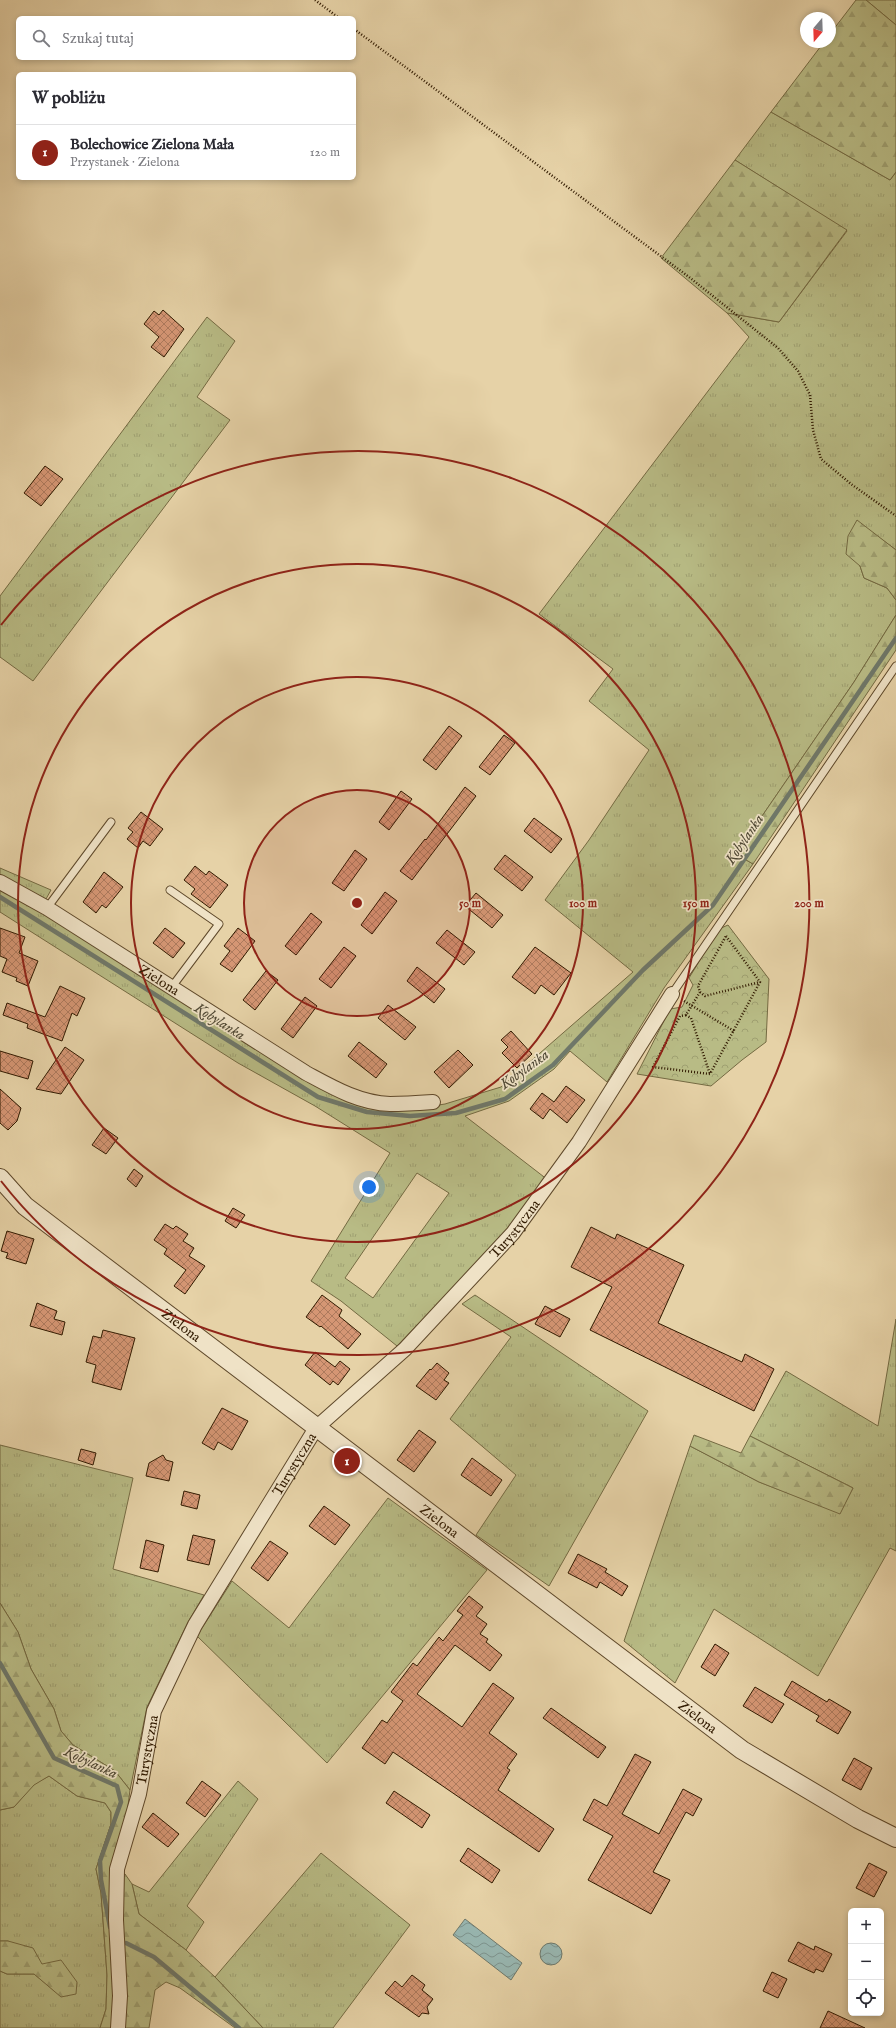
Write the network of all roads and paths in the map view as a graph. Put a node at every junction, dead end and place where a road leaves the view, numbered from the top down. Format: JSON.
{"nodes":[{"id":1,"x":315,"y":0,"type":"edge"},
{"id":2,"x":337,"y":16,"type":"edge"},
{"id":3,"x":356,"y":29,"type":"edge"},
{"id":4,"x":896,"y":516,"type":"edge"},
{"id":5,"x":896,"y":666,"type":"edge"},
{"id":6,"x":111,"y":822,"type":"dead end"},
{"id":7,"x":0,"y":882,"type":"edge"},
{"id":8,"x":170,"y":890,"type":"dead end"},
{"id":9,"x":47,"y":908,"type":"junction"},
{"id":10,"x":760,"y":982,"type":"junction"},
{"id":11,"x":171,"y":988,"type":"junction"},
{"id":12,"x":700,"y":992,"type":"junction"},
{"id":13,"x":672,"y":994,"type":"joint"},
{"id":14,"x":692,"y":1006,"type":"junction"},
{"id":15,"x":686,"y":1015,"type":"junction"},
{"id":16,"x":734,"y":1031,"type":"junction"},
{"id":17,"x":710,"y":1074,"type":"junction"},
{"id":18,"x":433,"y":1102,"type":"dead end"},
{"id":19,"x":0,"y":1178,"type":"edge"},
{"id":20,"x":316,"y":1428,"type":"junction"},
{"id":21,"x":896,"y":1838,"type":"edge"},
{"id":22,"x":118,"y":2028,"type":"edge"}],
"edges":[{"from":1,"to":2,"type":"path"},
{"from":3,"to":4,"type":"path"},
{"from":5,"to":13,"type":"lane"},
{"from":6,"to":9,"type":"lane"},
{"from":7,"to":9,"type":"street","name":"Zielona"},
{"from":8,"to":11,"type":"lane"},
{"from":9,"to":11,"type":"street","name":"Zielona"},
{"from":10,"to":12,"type":"path"},
{"from":10,"to":12,"type":"path"},
{"from":10,"to":16,"type":"path"},
{"from":11,"to":18,"type":"street","name":"Zielona"},
{"from":12,"to":14,"type":"path"},
{"from":13,"to":20,"type":"street","name":"Turystyczna"},
{"from":14,"to":15,"type":"path"},
{"from":14,"to":16,"type":"path"},
{"from":15,"to":17,"type":"path"},
{"from":15,"to":17,"type":"path"},
{"from":16,"to":17,"type":"path"},
{"from":19,"to":20,"type":"street","name":"Zielona"},
{"from":20,"to":21,"type":"street","name":"Zielona"},
{"from":20,"to":22,"type":"street","name":"Turystyczna"}]}
